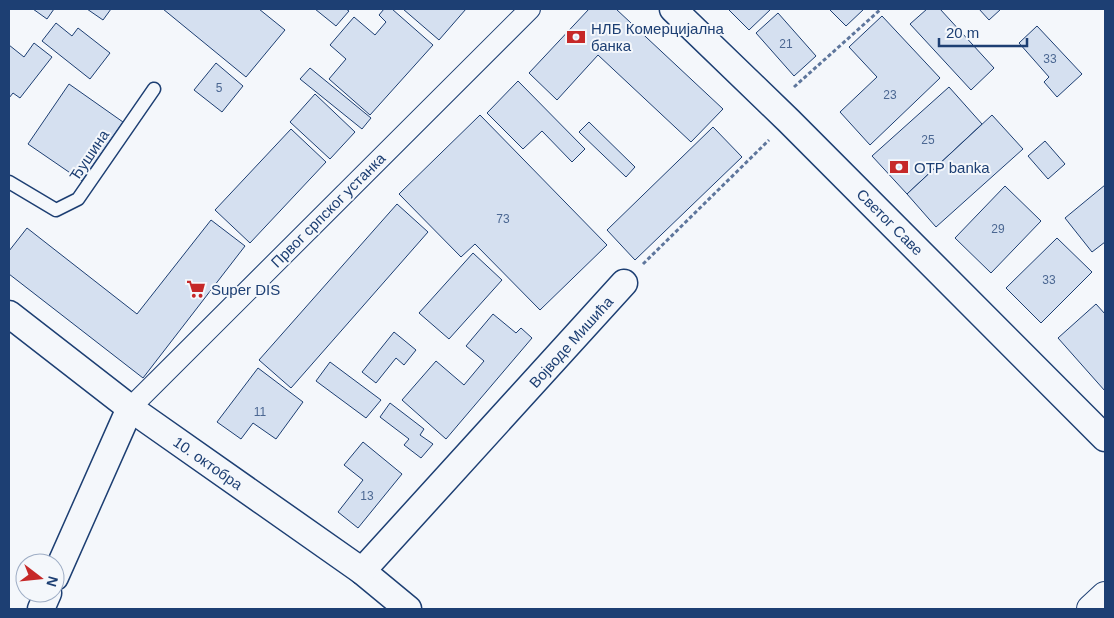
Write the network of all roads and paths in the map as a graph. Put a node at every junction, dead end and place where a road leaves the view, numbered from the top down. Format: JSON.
{"nodes":[{"id":1,"x":530,"y":9,"type":"edge"},
{"id":2,"x":673,"y":9,"type":"edge"},
{"id":3,"x":881,"y":9,"type":"edge"},
{"id":4,"x":154,"y":89,"type":"dead end"},
{"id":5,"x":781,"y":113,"type":"junction"},
{"id":6,"x":9,"y":182,"type":"edge"},
{"id":7,"x":624,"y":283,"type":"joint"},
{"id":8,"x":9,"y":314,"type":"edge"},
{"id":9,"x":130,"y":408,"type":"junction"},
{"id":10,"x":1105,"y":438,"type":"edge"},
{"id":11,"x":65,"y":554,"type":"edge"},
{"id":12,"x":362,"y":571,"type":"junction"},
{"id":13,"x":1105,"y":596,"type":"edge"},
{"id":14,"x":408,"y":609,"type":"edge"},
{"id":15,"x":1091,"y":609,"type":"edge"}],
"edges":[{"from":1,"to":9,"type":"street","name":"Првог српског устанка"},
{"from":2,"to":5,"type":"street","name":"Светог Саве"},
{"from":3,"to":5,"type":"path","name":"Војводе Мишића"},
{"from":4,"to":6,"type":"lane","name":"Ђушина"},
{"from":5,"to":7,"type":"path","name":"Војводе Мишића"},
{"from":5,"to":10,"type":"street","name":"Светог Саве"},
{"from":7,"to":12,"type":"street","name":"Војводе Мишића"},
{"from":8,"to":9,"type":"street","name":"10. октобра"},
{"from":9,"to":11,"type":"street","name":"Првог српског устанка"},
{"from":9,"to":12,"type":"street","name":"10. октобра"},
{"from":12,"to":14,"type":"street","name":"10. октобра"},
{"from":13,"to":15,"type":"street"}]}
